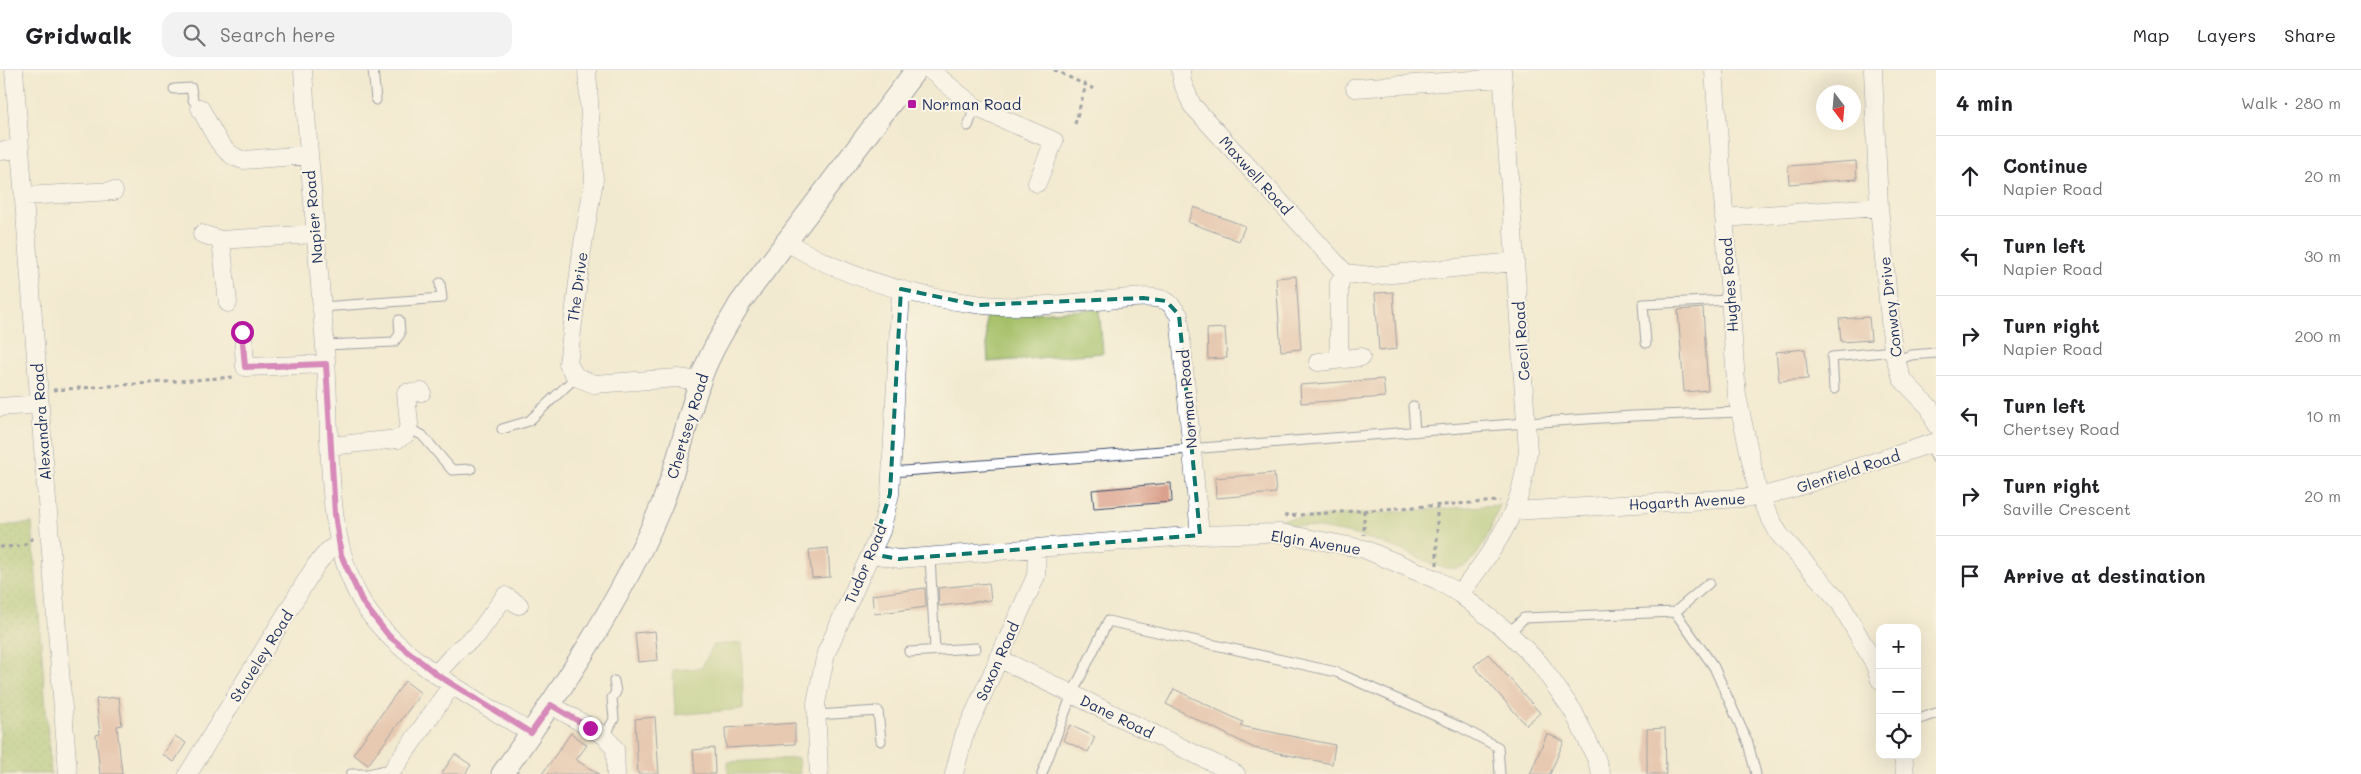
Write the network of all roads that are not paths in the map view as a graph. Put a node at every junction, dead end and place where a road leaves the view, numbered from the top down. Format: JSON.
{"nodes":[{"id":1,"x":14,"y":70,"type":"edge"},
{"id":2,"x":303,"y":70,"type":"edge"},
{"id":3,"x":373,"y":70,"type":"edge"},
{"id":4,"x":587,"y":70,"type":"edge"},
{"id":5,"x":916,"y":70,"type":"edge"},
{"id":6,"x":930,"y":70,"type":"edge"},
{"id":7,"x":1181,"y":70,"type":"edge"},
{"id":8,"x":1714,"y":70,"type":"edge"},
{"id":9,"x":1873,"y":70,"type":"edge"},
{"id":10,"x":1502,"y":74,"type":"edge"},
{"id":11,"x":1355,"y":88,"type":"dead end"},
{"id":12,"x":174,"y":89,"type":"dead end"},
{"id":13,"x":376,"y":100,"type":"dead end"},
{"id":14,"x":976,"y":107,"type":"junction"},
{"id":15,"x":200,"y":108,"type":"joint"},
{"id":16,"x":968,"y":126,"type":"dead end"},
{"id":17,"x":20,"y":149,"type":"junction"},
{"id":18,"x":0,"y":151,"type":"edge"},
{"id":19,"x":308,"y":155,"type":"junction"},
{"id":20,"x":1037,"y":183,"type":"dead end"},
{"id":21,"x":114,"y":191,"type":"dead end"},
{"id":22,"x":24,"y":196,"type":"junction"},
{"id":23,"x":1879,"y":207,"type":"junction"},
{"id":24,"x":1724,"y":218,"type":"junction"},
{"id":25,"x":202,"y":234,"type":"dead end"},
{"id":26,"x":314,"y":234,"type":"junction"},
{"id":27,"x":221,"y":240,"type":"junction"},
{"id":28,"x":785,"y":241,"type":"junction"},
{"id":29,"x":1515,"y":262,"type":"junction"},
{"id":30,"x":1345,"y":273,"type":"junction"},
{"id":31,"x":440,"y":283,"type":"dead end"},
{"id":32,"x":901,"y":289,"type":"junction"},
{"id":33,"x":1730,"y":300,"type":"junction"},
{"id":34,"x":228,"y":303,"type":"dead end"},
{"id":35,"x":322,"y":307,"type":"junction"},
{"id":36,"x":398,"y":320,"type":"dead end"},
{"id":37,"x":242,"y":332,"type":"dead end"},
{"id":38,"x":1646,"y":343,"type":"dead end"},
{"id":39,"x":325,"y":345,"type":"junction"},
{"id":40,"x":1936,"y":353,"type":"edge"},
{"id":41,"x":1894,"y":356,"type":"junction"},
{"id":42,"x":1361,"y":357,"type":"dead end"},
{"id":43,"x":1339,"y":358,"type":"junction"},
{"id":44,"x":1318,"y":362,"type":"dead end"},
{"id":45,"x":326,"y":364,"type":"junction"},
{"id":46,"x":576,"y":377,"type":"junction"},
{"id":47,"x":700,"y":381,"type":"junction"},
{"id":48,"x":1834,"y":389,"type":"dead end"},
{"id":49,"x":422,"y":392,"type":"dead end"},
{"id":50,"x":39,"y":397,"type":"junction"},
{"id":51,"x":1413,"y":406,"type":"dead end"},
{"id":52,"x":0,"y":407,"type":"edge"},
{"id":53,"x":1740,"y":412,"type":"junction"},
{"id":54,"x":1526,"y":423,"type":"junction"},
{"id":55,"x":1936,"y":425,"type":"edge"},
{"id":56,"x":408,"y":429,"type":"junction"},
{"id":57,"x":502,"y":429,"type":"dead end"},
{"id":58,"x":1415,"y":432,"type":"junction"},
{"id":59,"x":330,"y":446,"type":"junction"},
{"id":60,"x":1934,"y":448,"type":"edge"},
{"id":61,"x":1192,"y":449,"type":"junction"},
{"id":62,"x":471,"y":469,"type":"dead end"},
{"id":63,"x":891,"y":472,"type":"junction"},
{"id":64,"x":1759,"y":497,"type":"junction"},
{"id":65,"x":1516,"y":505,"type":"junction"},
{"id":66,"x":1200,"y":535,"type":"junction"},
{"id":67,"x":339,"y":543,"type":"junction"},
{"id":68,"x":1037,"y":548,"type":"junction"},
{"id":69,"x":871,"y":554,"type":"junction"},
{"id":70,"x":930,"y":557,"type":"junction"},
{"id":71,"x":1709,"y":583,"type":"dead end"},
{"id":72,"x":1460,"y":594,"type":"junction"},
{"id":73,"x":518,"y":605,"type":"dead end"},
{"id":74,"x":1675,"y":612,"type":"junction"},
{"id":75,"x":1509,"y":633,"type":"junction"},
{"id":76,"x":976,"y":648,"type":"dead end"},
{"id":77,"x":936,"y":650,"type":"junction"},
{"id":78,"x":909,"y":652,"type":"dead end"},
{"id":79,"x":998,"y":658,"type":"junction"},
{"id":80,"x":1876,"y":669,"type":"edge"},
{"id":81,"x":436,"y":674,"type":"junction"},
{"id":82,"x":614,"y":682,"type":"dead end"},
{"id":83,"x":452,"y":685,"type":"junction"},
{"id":84,"x":1072,"y":694,"type":"junction"},
{"id":85,"x":551,"y":705,"type":"junction"},
{"id":86,"x":1936,"y":713,"type":"edge"},
{"id":87,"x":816,"y":715,"type":"junction"},
{"id":88,"x":1921,"y":719,"type":"edge"},
{"id":89,"x":531,"y":733,"type":"junction"},
{"id":90,"x":605,"y":736,"type":"junction"},
{"id":91,"x":881,"y":741,"type":"dead end"},
{"id":92,"x":1903,"y":759,"type":"edge"},
{"id":93,"x":394,"y":768,"type":"joint"},
{"id":94,"x":68,"y":774,"type":"edge"},
{"id":95,"x":188,"y":774,"type":"edge"},
{"id":96,"x":351,"y":774,"type":"edge"},
{"id":97,"x":367,"y":774,"type":"edge"},
{"id":98,"x":502,"y":774,"type":"edge"},
{"id":99,"x":616,"y":774,"type":"edge"},
{"id":100,"x":820,"y":774,"type":"edge"},
{"id":101,"x":954,"y":774,"type":"edge"},
{"id":102,"x":1042,"y":774,"type":"edge"},
{"id":103,"x":1236,"y":774,"type":"edge"},
{"id":104,"x":1500,"y":774,"type":"edge"},
{"id":105,"x":1601,"y":774,"type":"edge"},
{"id":106,"x":1756,"y":774,"type":"edge"},
{"id":107,"x":1905,"y":774,"type":"edge"}],
"edges":[{"from":1,"to":17,"type":"street","name":"Alexandra Road"},
{"from":2,"to":19,"type":"street","name":"Napier Road"},
{"from":3,"to":13,"type":"lane"},
{"from":4,"to":46,"type":"street","name":"The Drive"},
{"from":5,"to":28,"type":"street","name":"Chertsey Road"},
{"from":6,"to":14,"type":"street"},
{"from":7,"to":30,"type":"street","name":"Maxwell Road"},
{"from":8,"to":24,"type":"street","name":"Hughes Road"},
{"from":9,"to":23,"type":"street","name":"Conway Drive"},
{"from":10,"to":11,"type":"street"},
{"from":10,"to":29,"type":"street","name":"Cecil Road"},
{"from":12,"to":15,"type":"lane"},
{"from":14,"to":16,"type":"lane"},
{"from":14,"to":20,"type":"street"},
{"from":15,"to":19,"type":"street"},
{"from":17,"to":18,"type":"street"},
{"from":17,"to":22,"type":"street","name":"Alexandra Road"},
{"from":19,"to":26,"type":"street","name":"Napier Road"},
{"from":21,"to":22,"type":"street"},
{"from":22,"to":50,"type":"street","name":"Alexandra Road"},
{"from":23,"to":24,"type":"street"},
{"from":23,"to":41,"type":"street","name":"Conway Drive"},
{"from":24,"to":33,"type":"street","name":"Hughes Road"},
{"from":25,"to":27,"type":"street"},
{"from":26,"to":27,"type":"street"},
{"from":26,"to":35,"type":"street","name":"Napier Road"},
{"from":27,"to":34,"type":"street"},
{"from":28,"to":32,"type":"street","name":"Norman Road"},
{"from":28,"to":47,"type":"street","name":"Chertsey Road"},
{"from":29,"to":30,"type":"street"},
{"from":29,"to":54,"type":"street","name":"Cecil Road"},
{"from":30,"to":43,"type":"street"},
{"from":31,"to":35,"type":"lane"},
{"from":32,"to":61,"type":"street","name":"Norman Road"},
{"from":32,"to":63,"type":"street","name":"Tudor Road"},
{"from":33,"to":38,"type":"lane"},
{"from":33,"to":53,"type":"street","name":"Hughes Road"},
{"from":35,"to":39,"type":"street","name":"Napier Road"},
{"from":36,"to":39,"type":"lane"},
{"from":37,"to":45,"type":"street"},
{"from":39,"to":45,"type":"street","name":"Napier Road"},
{"from":40,"to":41,"type":"lane"},
{"from":41,"to":48,"type":"lane"},
{"from":41,"to":55,"type":"street","name":"Conway Drive"},
{"from":42,"to":43,"type":"street"},
{"from":43,"to":44,"type":"street"},
{"from":45,"to":59,"type":"street","name":"Napier Road"},
{"from":46,"to":47,"type":"street"},
{"from":46,"to":57,"type":"lane"},
{"from":47,"to":85,"type":"street","name":"Chertsey Road"},
{"from":49,"to":56,"type":"street"},
{"from":50,"to":52,"type":"street"},
{"from":50,"to":94,"type":"street","name":"Alexandra Road"},
{"from":51,"to":58,"type":"lane"},
{"from":53,"to":54,"type":"lane"},
{"from":53,"to":64,"type":"street","name":"Hughes Road"},
{"from":54,"to":58,"type":"lane"},
{"from":54,"to":65,"type":"street","name":"Cecil Road"},
{"from":56,"to":59,"type":"street"},
{"from":56,"to":62,"type":"lane"},
{"from":58,"to":61,"type":"lane"},
{"from":59,"to":67,"type":"street","name":"Napier Road"},
{"from":60,"to":64,"type":"street","name":"Glenfield Road"},
{"from":61,"to":63,"type":"lane"},
{"from":61,"to":66,"type":"street","name":"Norman Road"},
{"from":63,"to":69,"type":"street","name":"Tudor Road"},
{"from":64,"to":65,"type":"street","name":"Hogarth Avenue"},
{"from":64,"to":80,"type":"street","name":"Hogarth Avenue"},
{"from":65,"to":72,"type":"street","name":"Cecil Road"},
{"from":66,"to":68,"type":"street","name":"Elgin Avenue"},
{"from":66,"to":72,"type":"street","name":"Elgin Avenue"},
{"from":67,"to":81,"type":"street","name":"Napier Road"},
{"from":67,"to":95,"type":"street","name":"Staveley Road"},
{"from":68,"to":70,"type":"street","name":"Elgin Avenue"},
{"from":68,"to":79,"type":"street","name":"Saxon Road"},
{"from":69,"to":70,"type":"street","name":"Elgin Avenue"},
{"from":69,"to":87,"type":"street","name":"Tudor Road"},
{"from":70,"to":77,"type":"lane"},
{"from":71,"to":74,"type":"lane"},
{"from":72,"to":75,"type":"street","name":"Elgin Avenue"},
{"from":73,"to":81,"type":"street"},
{"from":74,"to":75,"type":"lane"},
{"from":74,"to":106,"type":"lane"},
{"from":75,"to":105,"type":"street","name":"Elgin Avenue"},
{"from":76,"to":77,"type":"lane"},
{"from":77,"to":78,"type":"lane"},
{"from":79,"to":84,"type":"street","name":"Dane Road"},
{"from":79,"to":101,"type":"street","name":"Saxon Road"},
{"from":81,"to":83,"type":"street","name":"Napier Road"},
{"from":82,"to":90,"type":"lane"},
{"from":83,"to":89,"type":"street","name":"Napier Road"},
{"from":83,"to":93,"type":"street"},
{"from":84,"to":102,"type":"lane"},
{"from":84,"to":103,"type":"street","name":"Dane Road"},
{"from":84,"to":104,"type":"lane"},
{"from":85,"to":89,"type":"street","name":"Chertsey Road"},
{"from":85,"to":90,"type":"street"},
{"from":86,"to":88,"type":"lane"},
{"from":87,"to":91,"type":"lane"},
{"from":87,"to":100,"type":"street","name":"Tudor Road"},
{"from":89,"to":98,"type":"street","name":"Chertsey Road"},
{"from":90,"to":99,"type":"street"},
{"from":92,"to":107,"type":"street"},
{"from":93,"to":97,"type":"lane"},
{"from":96,"to":97,"type":"lane"}]}
